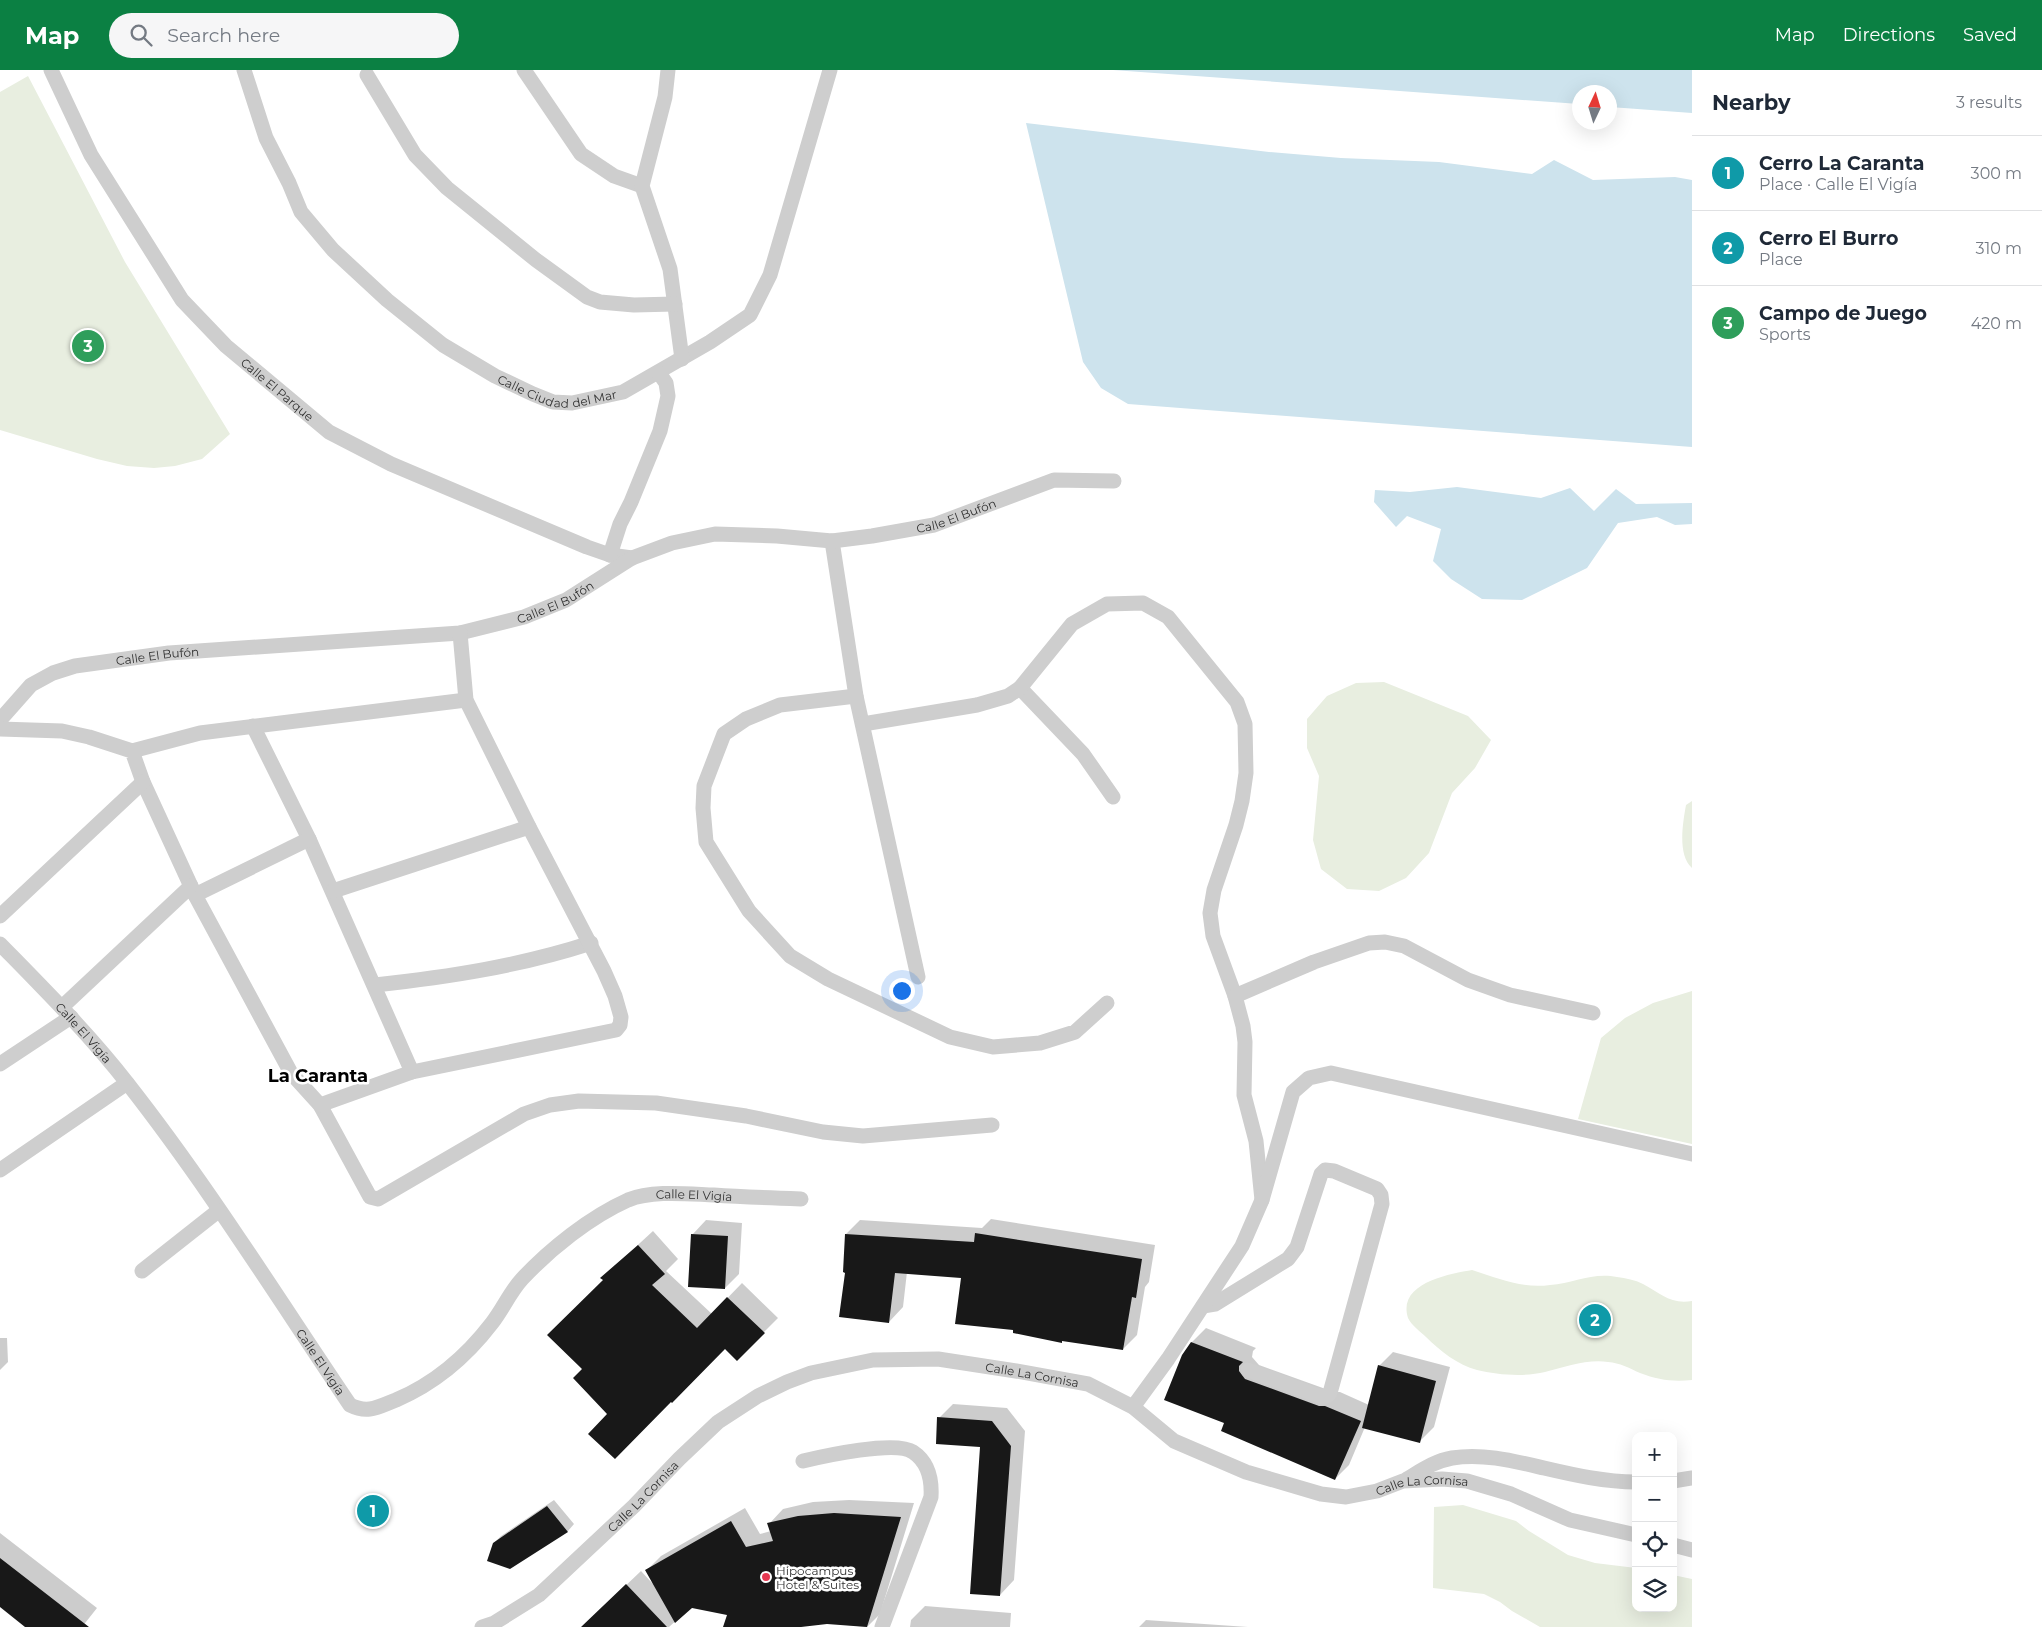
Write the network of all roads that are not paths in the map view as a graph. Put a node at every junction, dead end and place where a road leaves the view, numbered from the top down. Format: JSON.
{"nodes":[{"id":1,"x":51,"y":70,"type":"edge"},
{"id":2,"x":244,"y":70,"type":"edge"},
{"id":3,"x":524,"y":70,"type":"edge"},
{"id":4,"x":668,"y":70,"type":"edge"},
{"id":5,"x":830,"y":70,"type":"edge"},
{"id":6,"x":367,"y":74,"type":"dead end"},
{"id":7,"x":642,"y":186,"type":"junction"},
{"id":8,"x":675,"y":304,"type":"junction"},
{"id":9,"x":682,"y":359,"type":"junction"},
{"id":10,"x":659,"y":373,"type":"junction"},
{"id":11,"x":1114,"y":481,"type":"dead end"},
{"id":12,"x":832,"y":540,"type":"junction"},
{"id":13,"x":610,"y":554,"type":"junction"},
{"id":14,"x":632,"y":558,"type":"junction"},
{"id":15,"x":460,"y":633,"type":"junction"},
{"id":16,"x":1020,"y":688,"type":"junction"},
{"id":17,"x":856,"y":696,"type":"junction"},
{"id":18,"x":466,"y":700,"type":"junction"},
{"id":19,"x":0,"y":720,"type":"edge"},
{"id":20,"x":863,"y":724,"type":"junction"},
{"id":21,"x":253,"y":726,"type":"junction"},
{"id":22,"x":0,"y":729,"type":"edge"},
{"id":23,"x":132,"y":752,"type":"junction"},
{"id":24,"x":143,"y":782,"type":"junction"},
{"id":25,"x":1113,"y":798,"type":"dead end"},
{"id":26,"x":529,"y":827,"type":"junction"},
{"id":27,"x":309,"y":838,"type":"junction"},
{"id":28,"x":193,"y":891,"type":"junction"},
{"id":29,"x":333,"y":891,"type":"junction"},
{"id":30,"x":0,"y":916,"type":"edge"},
{"id":31,"x":590,"y":943,"type":"junction"},
{"id":32,"x":0,"y":944,"type":"edge"},
{"id":33,"x":918,"y":977,"type":"dead end"},
{"id":34,"x":375,"y":985,"type":"junction"},
{"id":35,"x":1235,"y":996,"type":"junction"},
{"id":36,"x":1107,"y":1003,"type":"dead end"},
{"id":37,"x":66,"y":1012,"type":"junction"},
{"id":38,"x":1592,"y":1014,"type":"dead end"},
{"id":39,"x":0,"y":1064,"type":"edge"},
{"id":40,"x":412,"y":1072,"type":"junction"},
{"id":41,"x":127,"y":1083,"type":"junction"},
{"id":42,"x":320,"y":1105,"type":"junction"},
{"id":43,"x":992,"y":1125,"type":"dead end"},
{"id":44,"x":1692,"y":1154,"type":"edge"},
{"id":45,"x":0,"y":1170,"type":"edge"},
{"id":46,"x":801,"y":1199,"type":"dead end"},
{"id":47,"x":1262,"y":1200,"type":"junction"},
{"id":48,"x":218,"y":1211,"type":"junction"},
{"id":49,"x":142,"y":1271,"type":"dead end"},
{"id":50,"x":1203,"y":1306,"type":"junction"},
{"id":51,"x":1248,"y":1370,"type":"dead end"},
{"id":52,"x":1133,"y":1407,"type":"junction"},
{"id":53,"x":803,"y":1461,"type":"dead end"},
{"id":54,"x":1692,"y":1478,"type":"edge"},
{"id":55,"x":1677,"y":1480,"type":"edge"},
{"id":56,"x":1403,"y":1481,"type":"junction"},
{"id":57,"x":1632,"y":1482,"type":"edge"},
{"id":58,"x":1632,"y":1534,"type":"edge"},
{"id":59,"x":1677,"y":1546,"type":"edge"},
{"id":60,"x":1692,"y":1550,"type":"edge"},
{"id":61,"x":482,"y":1627,"type":"edge"},
{"id":62,"x":882,"y":1627,"type":"edge"}],
"edges":[{"from":1,"to":13,"type":"street","name":"Calle El Parque"},
{"from":2,"to":10,"type":"street","name":"Calle Ciudad del Mar"},
{"from":3,"to":7,"type":"street"},
{"from":4,"to":7,"type":"street"},
{"from":5,"to":9,"type":"street","name":"Calle Ciudad del Mar"},
{"from":6,"to":8,"type":"street"},
{"from":7,"to":8,"type":"street"},
{"from":8,"to":9,"type":"street"},
{"from":9,"to":10,"type":"street","name":"Calle Ciudad del Mar"},
{"from":10,"to":13,"type":"street"},
{"from":11,"to":12,"type":"street","name":"Calle El Bufón"},
{"from":12,"to":14,"type":"street","name":"Calle El Bufón"},
{"from":12,"to":17,"type":"street"},
{"from":13,"to":14,"type":"street","name":"Calle El Parque"},
{"from":14,"to":15,"type":"street","name":"Calle El Bufón"},
{"from":15,"to":18,"type":"street"},
{"from":15,"to":19,"type":"street","name":"Calle El Bufón"},
{"from":16,"to":20,"type":"street"},
{"from":16,"to":25,"type":"street"},
{"from":16,"to":35,"type":"street"},
{"from":17,"to":20,"type":"street"},
{"from":17,"to":36,"type":"street"},
{"from":18,"to":21,"type":"street"},
{"from":18,"to":26,"type":"street"},
{"from":20,"to":33,"type":"street"},
{"from":21,"to":23,"type":"street"},
{"from":21,"to":27,"type":"street"},
{"from":22,"to":23,"type":"street"},
{"from":23,"to":24,"type":"street"},
{"from":24,"to":28,"type":"street"},
{"from":24,"to":30,"type":"street"},
{"from":26,"to":29,"type":"street"},
{"from":26,"to":31,"type":"street"},
{"from":27,"to":28,"type":"street"},
{"from":27,"to":29,"type":"street"},
{"from":28,"to":37,"type":"street"},
{"from":28,"to":42,"type":"street"},
{"from":29,"to":34,"type":"street"},
{"from":31,"to":34,"type":"street"},
{"from":31,"to":40,"type":"street"},
{"from":32,"to":37,"type":"street","name":"Calle El Vigía"},
{"from":34,"to":40,"type":"street"},
{"from":35,"to":38,"type":"street"},
{"from":35,"to":47,"type":"street"},
{"from":37,"to":39,"type":"street"},
{"from":37,"to":41,"type":"street","name":"Calle El Vigía"},
{"from":40,"to":42,"type":"street"},
{"from":41,"to":45,"type":"street"},
{"from":41,"to":48,"type":"street","name":"Calle El Vigía"},
{"from":42,"to":43,"type":"street"},
{"from":44,"to":47,"type":"street"},
{"from":46,"to":48,"type":"street","name":"Calle El Vigía"},
{"from":47,"to":50,"type":"street"},
{"from":48,"to":49,"type":"street"},
{"from":50,"to":51,"type":"street"},
{"from":50,"to":52,"type":"street"},
{"from":52,"to":56,"type":"street","name":"Calle La Cornisa"},
{"from":52,"to":61,"type":"street","name":"Calle La Cornisa"},
{"from":53,"to":62,"type":"street"},
{"from":54,"to":55,"type":"street"},
{"from":56,"to":57,"type":"street"},
{"from":56,"to":58,"type":"street","name":"Calle La Cornisa"},
{"from":59,"to":60,"type":"street"}]}
